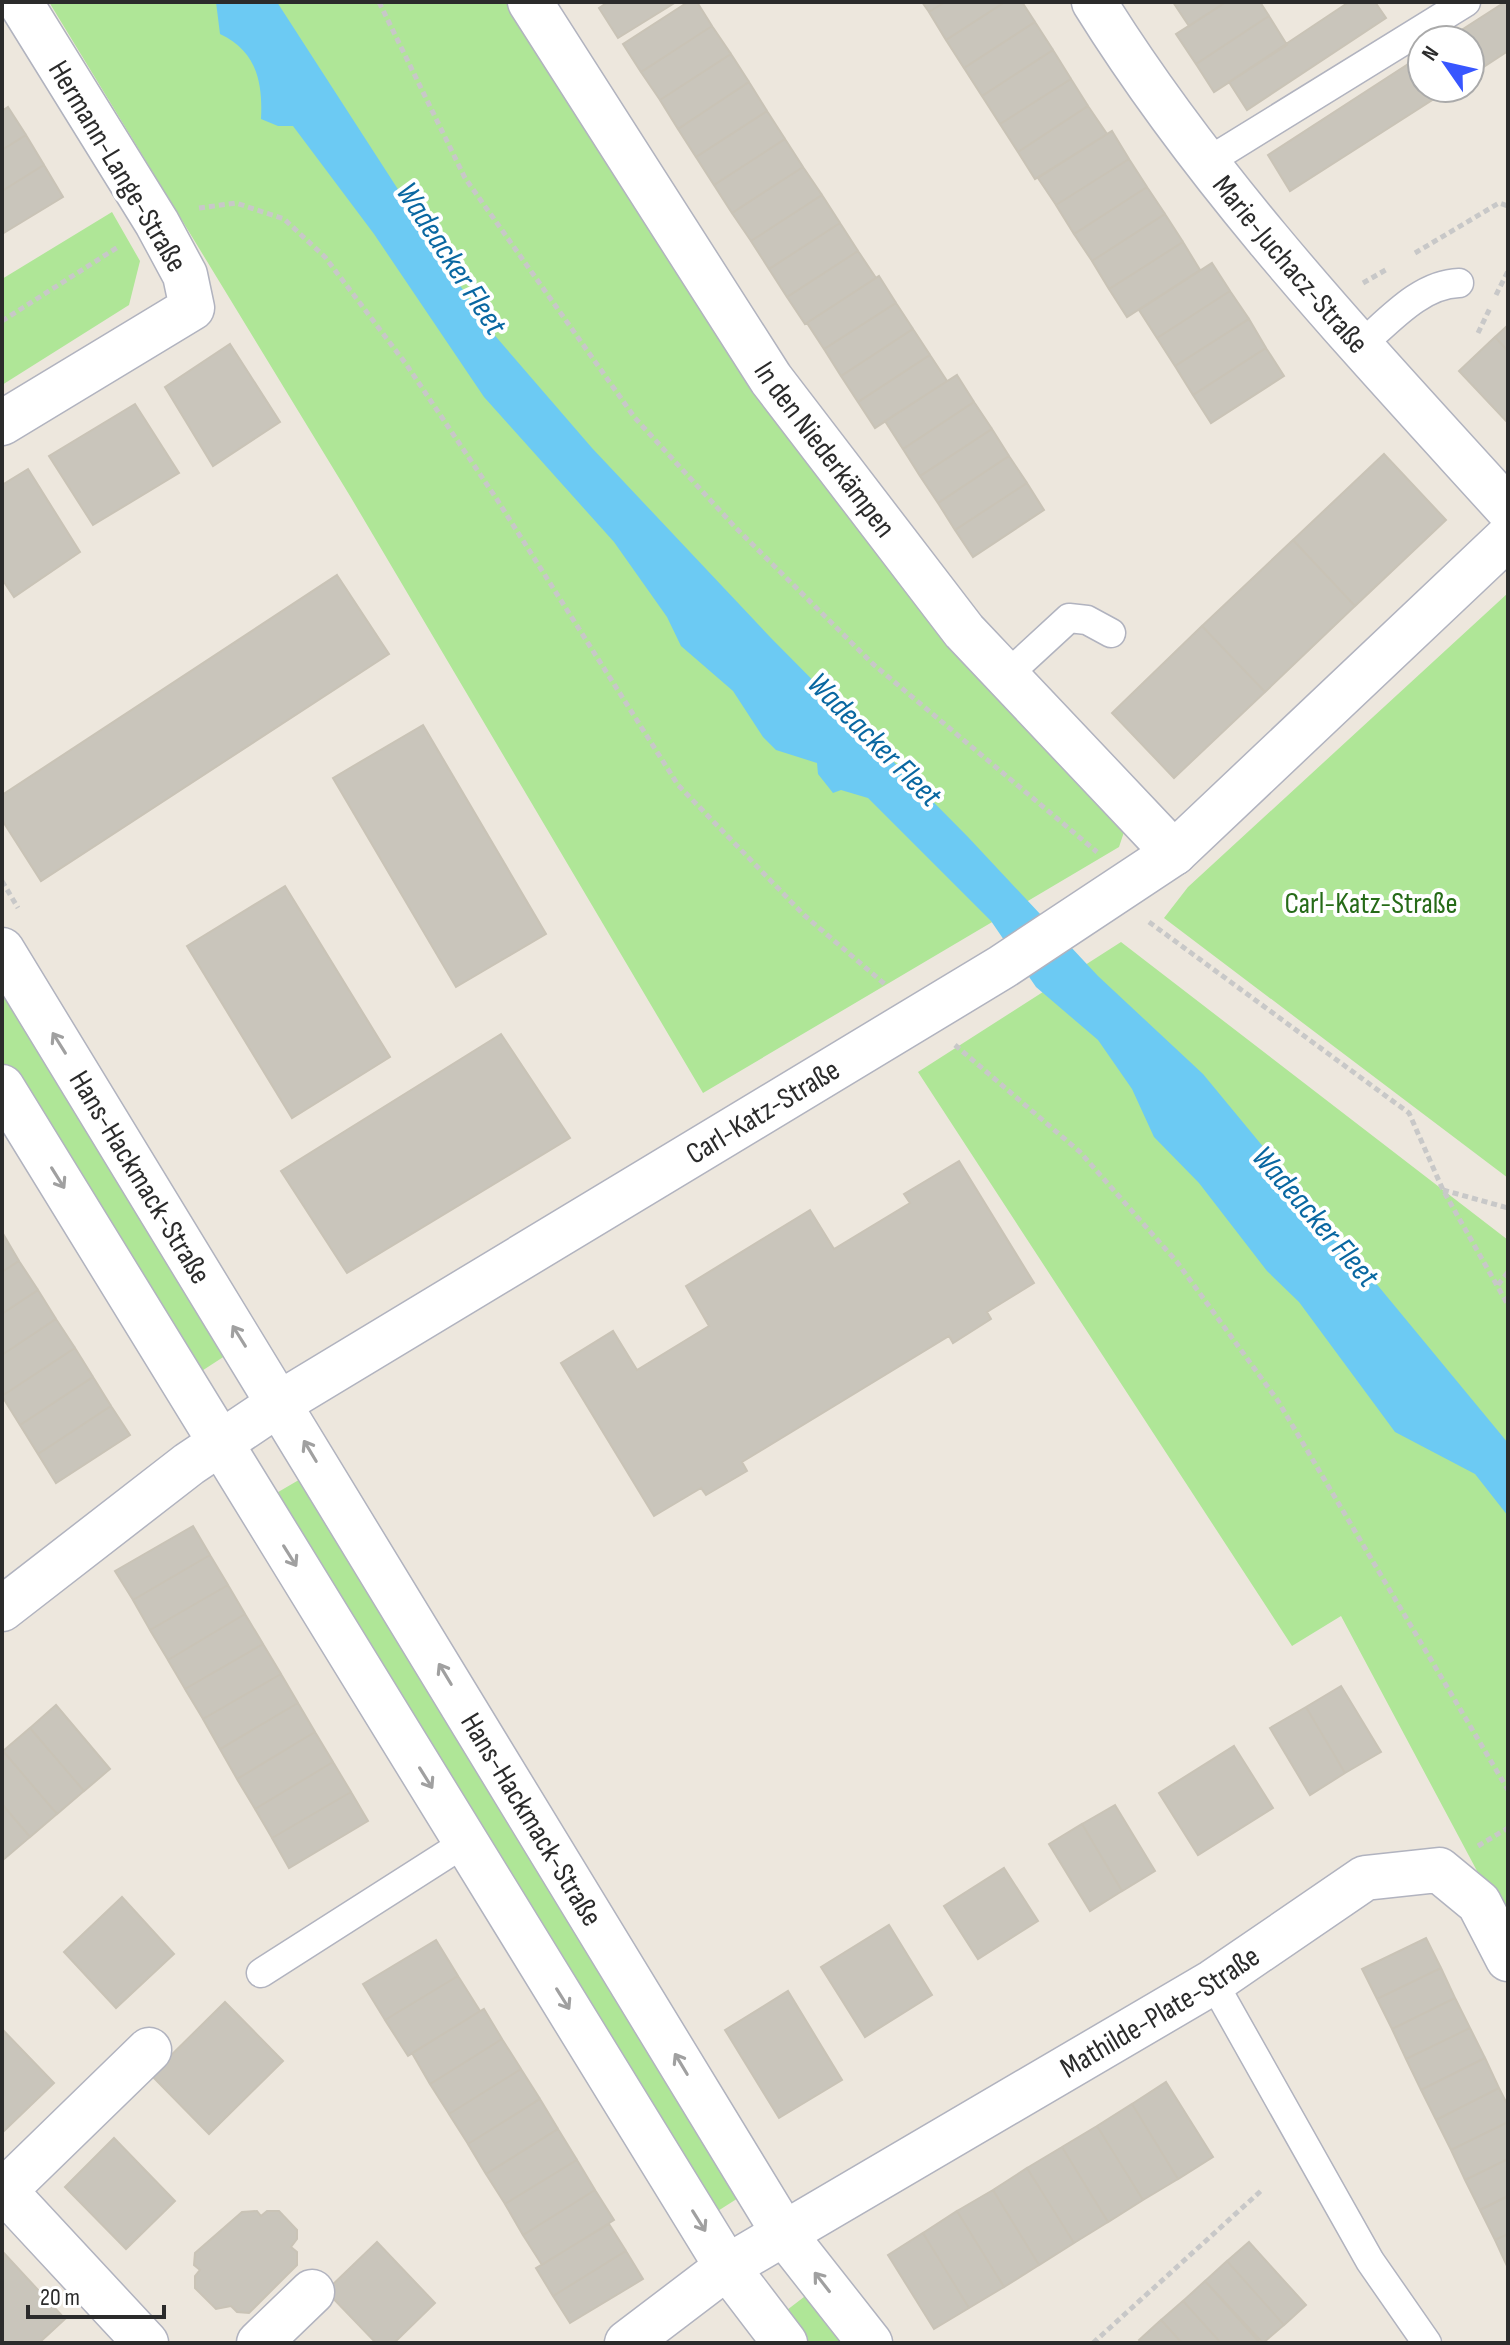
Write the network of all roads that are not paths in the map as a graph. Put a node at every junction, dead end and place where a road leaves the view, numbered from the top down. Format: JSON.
{"nodes":[{"id":1,"x":20,"y":2,"type":"edge"},
{"id":2,"x":1094,"y":2,"type":"edge"},
{"id":3,"x":1466,"y":2,"type":"edge"},
{"id":4,"x":543,"y":7,"type":"edge"},
{"id":5,"x":1207,"y":162,"type":"junction"},
{"id":6,"x":1459,"y":283,"type":"dead end"},
{"id":7,"x":1360,"y":346,"type":"junction"},
{"id":8,"x":2,"y":423,"type":"edge"},
{"id":9,"x":1508,"y":509,"type":"edge"},
{"id":10,"x":1508,"y":537,"type":"edge"},
{"id":11,"x":1111,"y":633,"type":"dead end"},
{"id":12,"x":1006,"y":676,"type":"junction"},
{"id":13,"x":1174,"y":853,"type":"junction"},
{"id":14,"x":2,"y":950,"type":"edge"},
{"id":15,"x":8,"y":1112,"type":"edge"},
{"id":16,"x":280,"y":1403,"type":"junction"},
{"id":17,"x":220,"y":1442,"type":"junction"},
{"id":18,"x":2,"y":1609,"type":"edge"},
{"id":19,"x":466,"y":1842,"type":"junction"},
{"id":20,"x":1508,"y":1959,"type":"edge"},
{"id":21,"x":261,"y":1973,"type":"dead end"},
{"id":22,"x":1213,"y":1982,"type":"junction"},
{"id":23,"x":149,"y":2050,"type":"dead end"},
{"id":24,"x":3,"y":2190,"type":"edge"},
{"id":25,"x":785,"y":2235,"type":"junction"},
{"id":26,"x":727,"y":2267,"type":"junction"},
{"id":27,"x":312,"y":2292,"type":"dead end"},
{"id":28,"x":146,"y":2343,"type":"edge"},
{"id":29,"x":259,"y":2343,"type":"edge"},
{"id":30,"x":627,"y":2343,"type":"edge"},
{"id":31,"x":785,"y":2343,"type":"edge"},
{"id":32,"x":870,"y":2343,"type":"edge"},
{"id":33,"x":1427,"y":2343,"type":"edge"}],
"edges":[{"from":1,"to":8,"type":"street","name":"Hermann-Lange-Straße"},
{"from":2,"to":5,"type":"street","name":"Marie-Juchacz-Straße"},
{"from":3,"to":5,"type":"lane"},
{"from":4,"to":12,"type":"street","name":"In den Niederkämpen"},
{"from":5,"to":7,"type":"street","name":"Marie-Juchacz-Straße"},
{"from":6,"to":7,"type":"lane"},
{"from":7,"to":9,"type":"street","name":"Marie-Juchacz-Straße"},
{"from":10,"to":13,"type":"street","name":"Carl-Katz-Straße"},
{"from":11,"to":12,"type":"lane"},
{"from":12,"to":13,"type":"street","name":"In den Niederkämpen"},
{"from":13,"to":16,"type":"street","name":"Carl-Katz-Straße"},
{"from":16,"to":14,"type":"street","name":"Hans-Hackmack-Straße","one_way":true},
{"from":15,"to":17,"type":"street","one_way":true},
{"from":16,"to":17,"type":"street"},
{"from":25,"to":16,"type":"street","name":"Hans-Hackmack-Straße","one_way":true},
{"from":17,"to":18,"type":"street"},
{"from":17,"to":19,"type":"street","one_way":true},
{"from":19,"to":21,"type":"lane"},
{"from":19,"to":26,"type":"street","one_way":true},
{"from":20,"to":22,"type":"street","name":"Mathilde-Plate-Straße"},
{"from":22,"to":25,"type":"street","name":"Mathilde-Plate-Straße"},
{"from":22,"to":33,"type":"lane"},
{"from":23,"to":24,"type":"street"},
{"from":24,"to":28,"type":"street"},
{"from":25,"to":26,"type":"street"},
{"from":32,"to":25,"type":"street","name":"Hans-Hackmack-Straße","one_way":true},
{"from":26,"to":30,"type":"street"},
{"from":26,"to":31,"type":"street"},
{"from":27,"to":29,"type":"street"}]}
